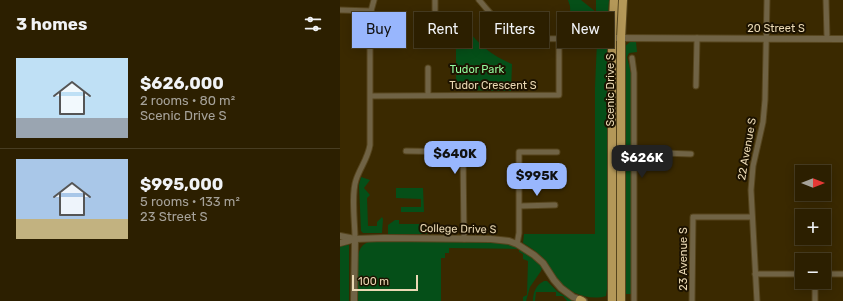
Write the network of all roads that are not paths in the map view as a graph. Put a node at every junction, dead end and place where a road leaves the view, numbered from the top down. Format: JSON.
{"nodes":[{"id":1,"x":374,"y":0,"type":"edge"},
{"id":2,"x":435,"y":0,"type":"edge"},
{"id":3,"x":479,"y":0,"type":"edge"},
{"id":4,"x":614,"y":0,"type":"edge"},
{"id":5,"x":623,"y":0,"type":"edge"},
{"id":6,"x":767,"y":0,"type":"edge"},
{"id":7,"x":826,"y":0,"type":"edge"},
{"id":8,"x":340,"y":10,"type":"edge"},
{"id":9,"x":435,"y":10,"type":"dead end"},
{"id":10,"x":371,"y":11,"type":"junction"},
{"id":11,"x":557,"y":38,"type":"edge"},
{"id":12,"x":617,"y":38,"type":"junction"},
{"id":13,"x":697,"y":38,"type":"junction"},
{"id":14,"x":766,"y":38,"type":"junction"},
{"id":15,"x":827,"y":38,"type":"junction"},
{"id":16,"x":843,"y":39,"type":"edge"},
{"id":17,"x":559,"y":48,"type":"edge"},
{"id":18,"x":632,"y":58,"type":"dead end"},
{"id":19,"x":428,"y":68,"type":"dead end"},
{"id":20,"x":696,"y":86,"type":"dead end"},
{"id":21,"x":428,"y":95,"type":"junction"},
{"id":22,"x":371,"y":96,"type":"junction"},
{"id":23,"x":406,"y":151,"type":"dead end"},
{"id":24,"x":557,"y":152,"type":"dead end"},
{"id":25,"x":634,"y":152,"type":"junction"},
{"id":26,"x":691,"y":154,"type":"dead end"},
{"id":27,"x":555,"y":205,"type":"dead end"},
{"id":28,"x":520,"y":206,"type":"junction"},
{"id":29,"x":752,"y":217,"type":"junction"},
{"id":30,"x":340,"y":236,"type":"edge"},
{"id":31,"x":355,"y":239,"type":"junction"},
{"id":32,"x":464,"y":239,"type":"junction"},
{"id":33,"x":340,"y":243,"type":"edge"},
{"id":34,"x":517,"y":244,"type":"junction"},
{"id":35,"x":755,"y":274,"type":"junction"},
{"id":36,"x":795,"y":274,"type":"edge"},
{"id":37,"x":831,"y":274,"type":"edge"},
{"id":38,"x":843,"y":274,"type":"edge"},
{"id":39,"x":816,"y":289,"type":"edge"},
{"id":40,"x":354,"y":301,"type":"edge"},
{"id":41,"x":583,"y":301,"type":"edge"},
{"id":42,"x":612,"y":301,"type":"edge"},
{"id":43,"x":621,"y":301,"type":"edge"},
{"id":44,"x":634,"y":301,"type":"edge"},
{"id":45,"x":692,"y":301,"type":"edge"},
{"id":46,"x":757,"y":301,"type":"edge"},
{"id":47,"x":815,"y":301,"type":"edge"}],
"edges":[{"from":1,"to":10,"type":"street"},
{"from":2,"to":9,"type":"street"},
{"from":3,"to":11,"type":"street"},
{"from":4,"to":12,"type":"main road","name":"Scenic Drive S"},
{"from":5,"to":12,"type":"main road","name":"Scenic Drive S"},
{"from":6,"to":14,"type":"street","name":"22 Avenue S"},
{"from":7,"to":15,"type":"street"},
{"from":8,"to":10,"type":"street"},
{"from":10,"to":22,"type":"street"},
{"from":12,"to":13,"type":"street","name":"20 Street S"},
{"from":12,"to":42,"type":"main road","name":"Scenic Drive S"},
{"from":12,"to":43,"type":"main road","name":"Scenic Drive S"},
{"from":13,"to":14,"type":"street","name":"20 Street S"},
{"from":13,"to":20,"type":"street"},
{"from":14,"to":15,"type":"street","name":"20 Street S"},
{"from":14,"to":29,"type":"street","name":"22 Avenue S"},
{"from":15,"to":16,"type":"street","name":"20 Street S"},
{"from":17,"to":21,"type":"street","name":"Tudor Crescent S"},
{"from":18,"to":25,"type":"street","name":"Scenic Drive S"},
{"from":19,"to":21,"type":"street"},
{"from":21,"to":22,"type":"street","name":"Tudor Crescent S"},
{"from":22,"to":31,"type":"street"},
{"from":23,"to":32,"type":"street"},
{"from":24,"to":28,"type":"street"},
{"from":25,"to":26,"type":"street"},
{"from":25,"to":44,"type":"street","name":"Scenic Drive S"},
{"from":27,"to":28,"type":"street"},
{"from":28,"to":34,"type":"street"},
{"from":29,"to":35,"type":"street","name":"22 Avenue S"},
{"from":29,"to":45,"type":"street","name":"23 Avenue S"},
{"from":30,"to":31,"type":"street","name":"College Drive S"},
{"from":31,"to":32,"type":"street","name":"College Drive S"},
{"from":31,"to":33,"type":"street","name":"College Drive S"},
{"from":31,"to":40,"type":"street"},
{"from":32,"to":34,"type":"street","name":"College Drive S"},
{"from":34,"to":41,"type":"street","name":"College Drive S"},
{"from":35,"to":36,"type":"street"},
{"from":35,"to":46,"type":"street","name":"22 Avenue S"},
{"from":37,"to":38,"type":"street"},
{"from":39,"to":47,"type":"street"}]}
